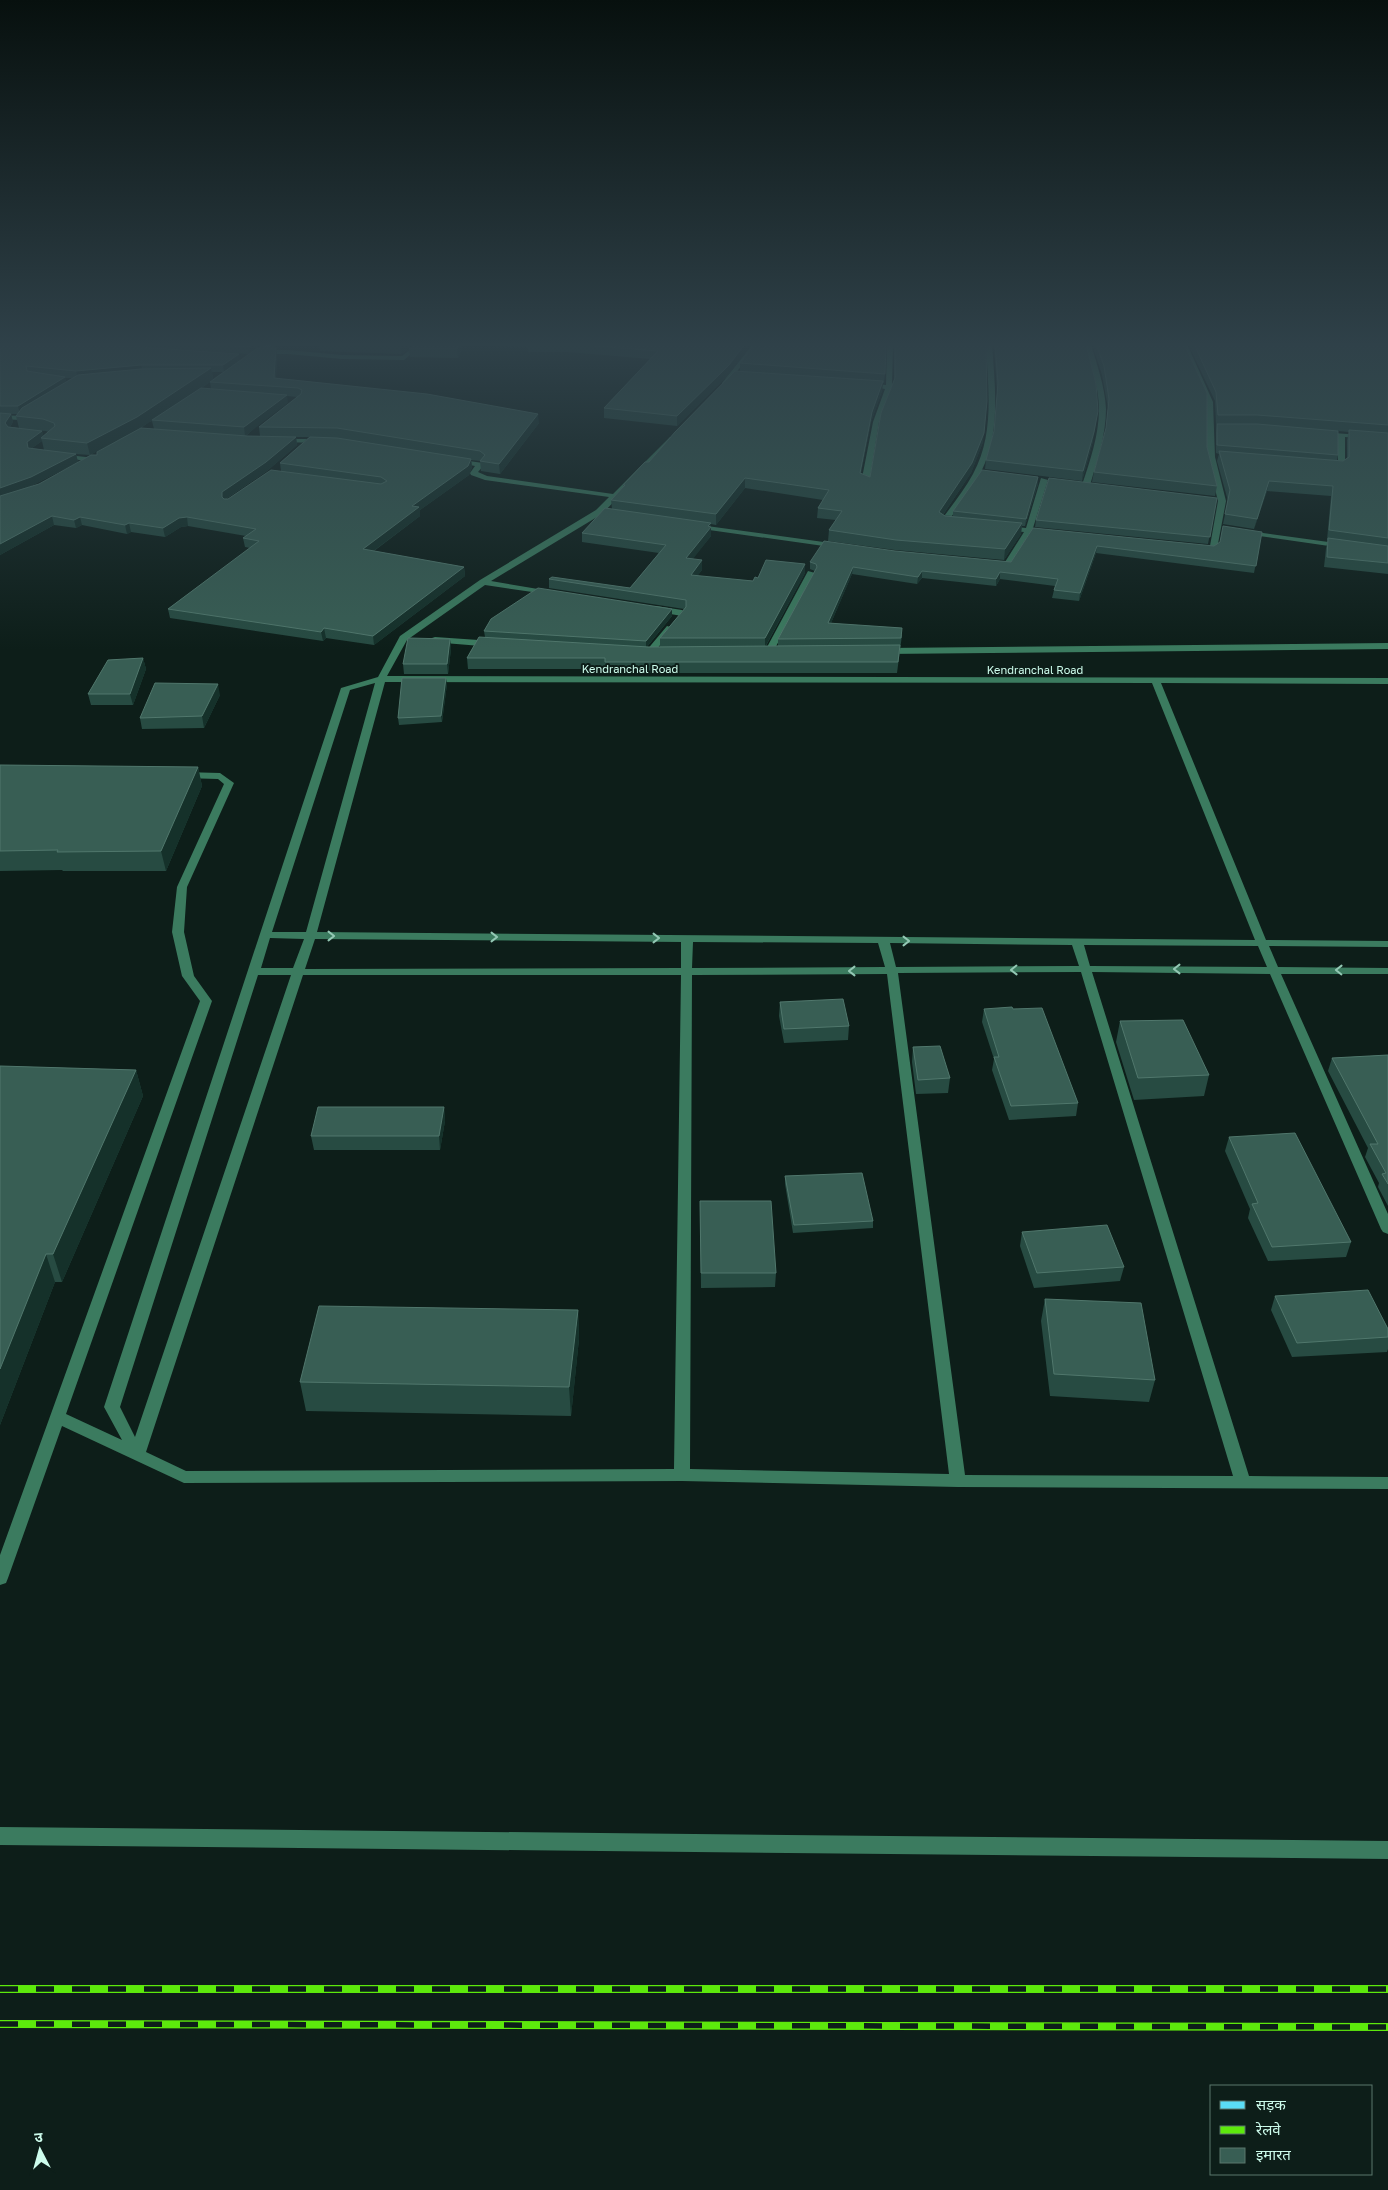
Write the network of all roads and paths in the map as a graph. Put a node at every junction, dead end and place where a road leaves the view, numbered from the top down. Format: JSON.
{"nodes":[{"id":1,"x":303,"y":446,"type":"edge"},
{"id":2,"x":663,"y":446,"type":"edge"},
{"id":3,"x":872,"y":446,"type":"edge"},
{"id":4,"x":987,"y":446,"type":"edge"},
{"id":5,"x":1097,"y":446,"type":"edge"},
{"id":6,"x":1210,"y":446,"type":"edge"},
{"id":7,"x":1342,"y":446,"type":"edge"},
{"id":8,"x":296,"y":452,"type":"edge"},
{"id":9,"x":49,"y":455,"type":"edge"},
{"id":10,"x":102,"y":455,"type":"edge"},
{"id":11,"x":1210,"y":457,"type":"junction"},
{"id":12,"x":1220,"y":457,"type":"edge"},
{"id":13,"x":94,"y":460,"type":"junction"},
{"id":14,"x":451,"y":460,"type":"edge"},
{"id":15,"x":1322,"y":465,"type":"edge"},
{"id":16,"x":78,"y":468,"type":"edge"},
{"id":17,"x":978,"y":473,"type":"junction"},
{"id":18,"x":987,"y":474,"type":"edge"},
{"id":19,"x":1034,"y":479,"type":"edge"},
{"id":20,"x":865,"y":483,"type":"edge"},
{"id":21,"x":1096,"y":486,"type":"edge"},
{"id":22,"x":615,"y":496,"type":"junction"},
{"id":23,"x":1212,"y":500,"type":"edge"},
{"id":24,"x":1222,"y":501,"type":"junction"},
{"id":25,"x":599,"y":512,"type":"junction"},
{"id":26,"x":609,"y":513,"type":"edge"},
{"id":27,"x":688,"y":524,"type":"edge"},
{"id":28,"x":963,"y":524,"type":"edge"},
{"id":29,"x":1001,"y":527,"type":"edge"},
{"id":30,"x":1217,"y":528,"type":"junction"},
{"id":31,"x":1227,"y":529,"type":"edge"},
{"id":32,"x":1029,"y":530,"type":"junction"},
{"id":33,"x":1236,"y":530,"type":"edge"},
{"id":34,"x":1058,"y":533,"type":"edge"},
{"id":35,"x":846,"y":547,"type":"edge"},
{"id":36,"x":1194,"y":547,"type":"edge"},
{"id":37,"x":1350,"y":547,"type":"edge"},
{"id":38,"x":988,"y":563,"type":"edge"},
{"id":39,"x":811,"y":573,"type":"edge"},
{"id":40,"x":483,"y":582,"type":"junction"},
{"id":41,"x":559,"y":594,"type":"edge"},
{"id":42,"x":644,"y":607,"type":"edge"},
{"id":43,"x":403,"y":638,"type":"junction"},
{"id":44,"x":501,"y":644,"type":"edge"},
{"id":45,"x":1388,"y":646,"type":"edge"},
{"id":46,"x":879,"y":651,"type":"edge"},
{"id":47,"x":640,"y":652,"type":"edge"},
{"id":48,"x":649,"y":652,"type":"junction"},
{"id":49,"x":659,"y":652,"type":"edge"},
{"id":50,"x":749,"y":652,"type":"edge"},
{"id":51,"x":769,"y":652,"type":"junction"},
{"id":52,"x":779,"y":652,"type":"edge"},
{"id":53,"x":381,"y":679,"type":"junction"},
{"id":54,"x":1156,"y":681,"type":"junction"},
{"id":55,"x":1388,"y":681,"type":"edge"},
{"id":56,"x":172,"y":775,"type":"edge"},
{"id":57,"x":265,"y":935,"type":"junction"},
{"id":58,"x":310,"y":936,"type":"junction"},
{"id":59,"x":687,"y":938,"type":"junction"},
{"id":60,"x":883,"y":940,"type":"junction"},
{"id":61,"x":1077,"y":942,"type":"junction"},
{"id":62,"x":1262,"y":943,"type":"junction"},
{"id":63,"x":1388,"y":944,"type":"edge"},
{"id":64,"x":1086,"y":969,"type":"junction"},
{"id":65,"x":1274,"y":969,"type":"junction"},
{"id":66,"x":254,"y":971,"type":"junction"},
{"id":67,"x":685,"y":971,"type":"junction"},
{"id":68,"x":892,"y":971,"type":"junction"},
{"id":69,"x":1388,"y":971,"type":"edge"},
{"id":70,"x":297,"y":972,"type":"junction"},
{"id":71,"x":1388,"y":1229,"type":"edge"},
{"id":72,"x":58,"y":1416,"type":"junction"},
{"id":73,"x":137,"y":1455,"type":"junction"},
{"id":74,"x":682,"y":1475,"type":"junction"},
{"id":75,"x":958,"y":1481,"type":"junction"},
{"id":76,"x":1244,"y":1482,"type":"junction"},
{"id":77,"x":1388,"y":1483,"type":"edge"},
{"id":78,"x":0,"y":1578,"type":"edge"},
{"id":79,"x":0,"y":1836,"type":"edge"},
{"id":80,"x":1388,"y":1850,"type":"edge"}],
"edges":[{"from":1,"to":8,"type":"street"},
{"from":2,"to":22,"type":"street"},
{"from":3,"to":20,"type":"street"},
{"from":4,"to":17,"type":"street"},
{"from":5,"to":21,"type":"street"},
{"from":6,"to":11,"type":"street"},
{"from":7,"to":15,"type":"street"},
{"from":9,"to":13,"type":"street"},
{"from":10,"to":13,"type":"main road"},
{"from":11,"to":12,"type":"street"},
{"from":11,"to":24,"type":"street"},
{"from":13,"to":16,"type":"main road"},
{"from":14,"to":22,"type":"street"},
{"from":17,"to":18,"type":"street"},
{"from":17,"to":28,"type":"street"},
{"from":19,"to":32,"type":"street"},
{"from":22,"to":25,"type":"street"},
{"from":23,"to":24,"type":"street"},
{"from":24,"to":30,"type":"street"},
{"from":25,"to":26,"type":"street"},
{"from":25,"to":40,"type":"street"},
{"from":27,"to":35,"type":"street"},
{"from":29,"to":32,"type":"street"},
{"from":30,"to":31,"type":"street"},
{"from":30,"to":36,"type":"street"},
{"from":32,"to":34,"type":"street"},
{"from":32,"to":38,"type":"street"},
{"from":33,"to":37,"type":"street"},
{"from":39,"to":51,"type":"street"},
{"from":40,"to":41,"type":"street"},
{"from":40,"to":43,"type":"street"},
{"from":42,"to":48,"type":"street"},
{"from":43,"to":44,"type":"street"},
{"from":43,"to":53,"type":"street"},
{"from":45,"to":46,"type":"street"},
{"from":47,"to":48,"type":"street"},
{"from":48,"to":49,"type":"street"},
{"from":50,"to":51,"type":"street"},
{"from":51,"to":52,"type":"street"},
{"from":53,"to":54,"type":"street","name":"Kendranchal Road"},
{"from":53,"to":57,"type":"street","name":"Kendranchal Road"},
{"from":53,"to":58,"type":"street"},
{"from":54,"to":55,"type":"street","name":"Kendranchal Road"},
{"from":54,"to":62,"type":"street"},
{"from":56,"to":72,"type":"street"},
{"from":57,"to":58,"type":"street"},
{"from":57,"to":66,"type":"street"},
{"from":58,"to":59,"type":"street","one_way":true},
{"from":58,"to":70,"type":"street"},
{"from":59,"to":60,"type":"street"},
{"from":59,"to":67,"type":"street"},
{"from":60,"to":61,"type":"street","one_way":true},
{"from":60,"to":68,"type":"street"},
{"from":61,"to":62,"type":"street"},
{"from":61,"to":64,"type":"street"},
{"from":62,"to":63,"type":"street"},
{"from":62,"to":65,"type":"street"},
{"from":65,"to":64,"type":"street","one_way":true},
{"from":64,"to":68,"type":"street","one_way":true},
{"from":64,"to":76,"type":"street"},
{"from":69,"to":65,"type":"street","one_way":true},
{"from":65,"to":71,"type":"street"},
{"from":66,"to":70,"type":"street"},
{"from":66,"to":73,"type":"street"},
{"from":68,"to":67,"type":"street","one_way":true},
{"from":67,"to":70,"type":"street"},
{"from":67,"to":74,"type":"street"},
{"from":68,"to":75,"type":"street"},
{"from":70,"to":73,"type":"street"},
{"from":72,"to":73,"type":"street"},
{"from":72,"to":78,"type":"street"},
{"from":73,"to":74,"type":"street"},
{"from":74,"to":75,"type":"street"},
{"from":75,"to":76,"type":"street"},
{"from":76,"to":77,"type":"street"},
{"from":79,"to":80,"type":"street"}]}
